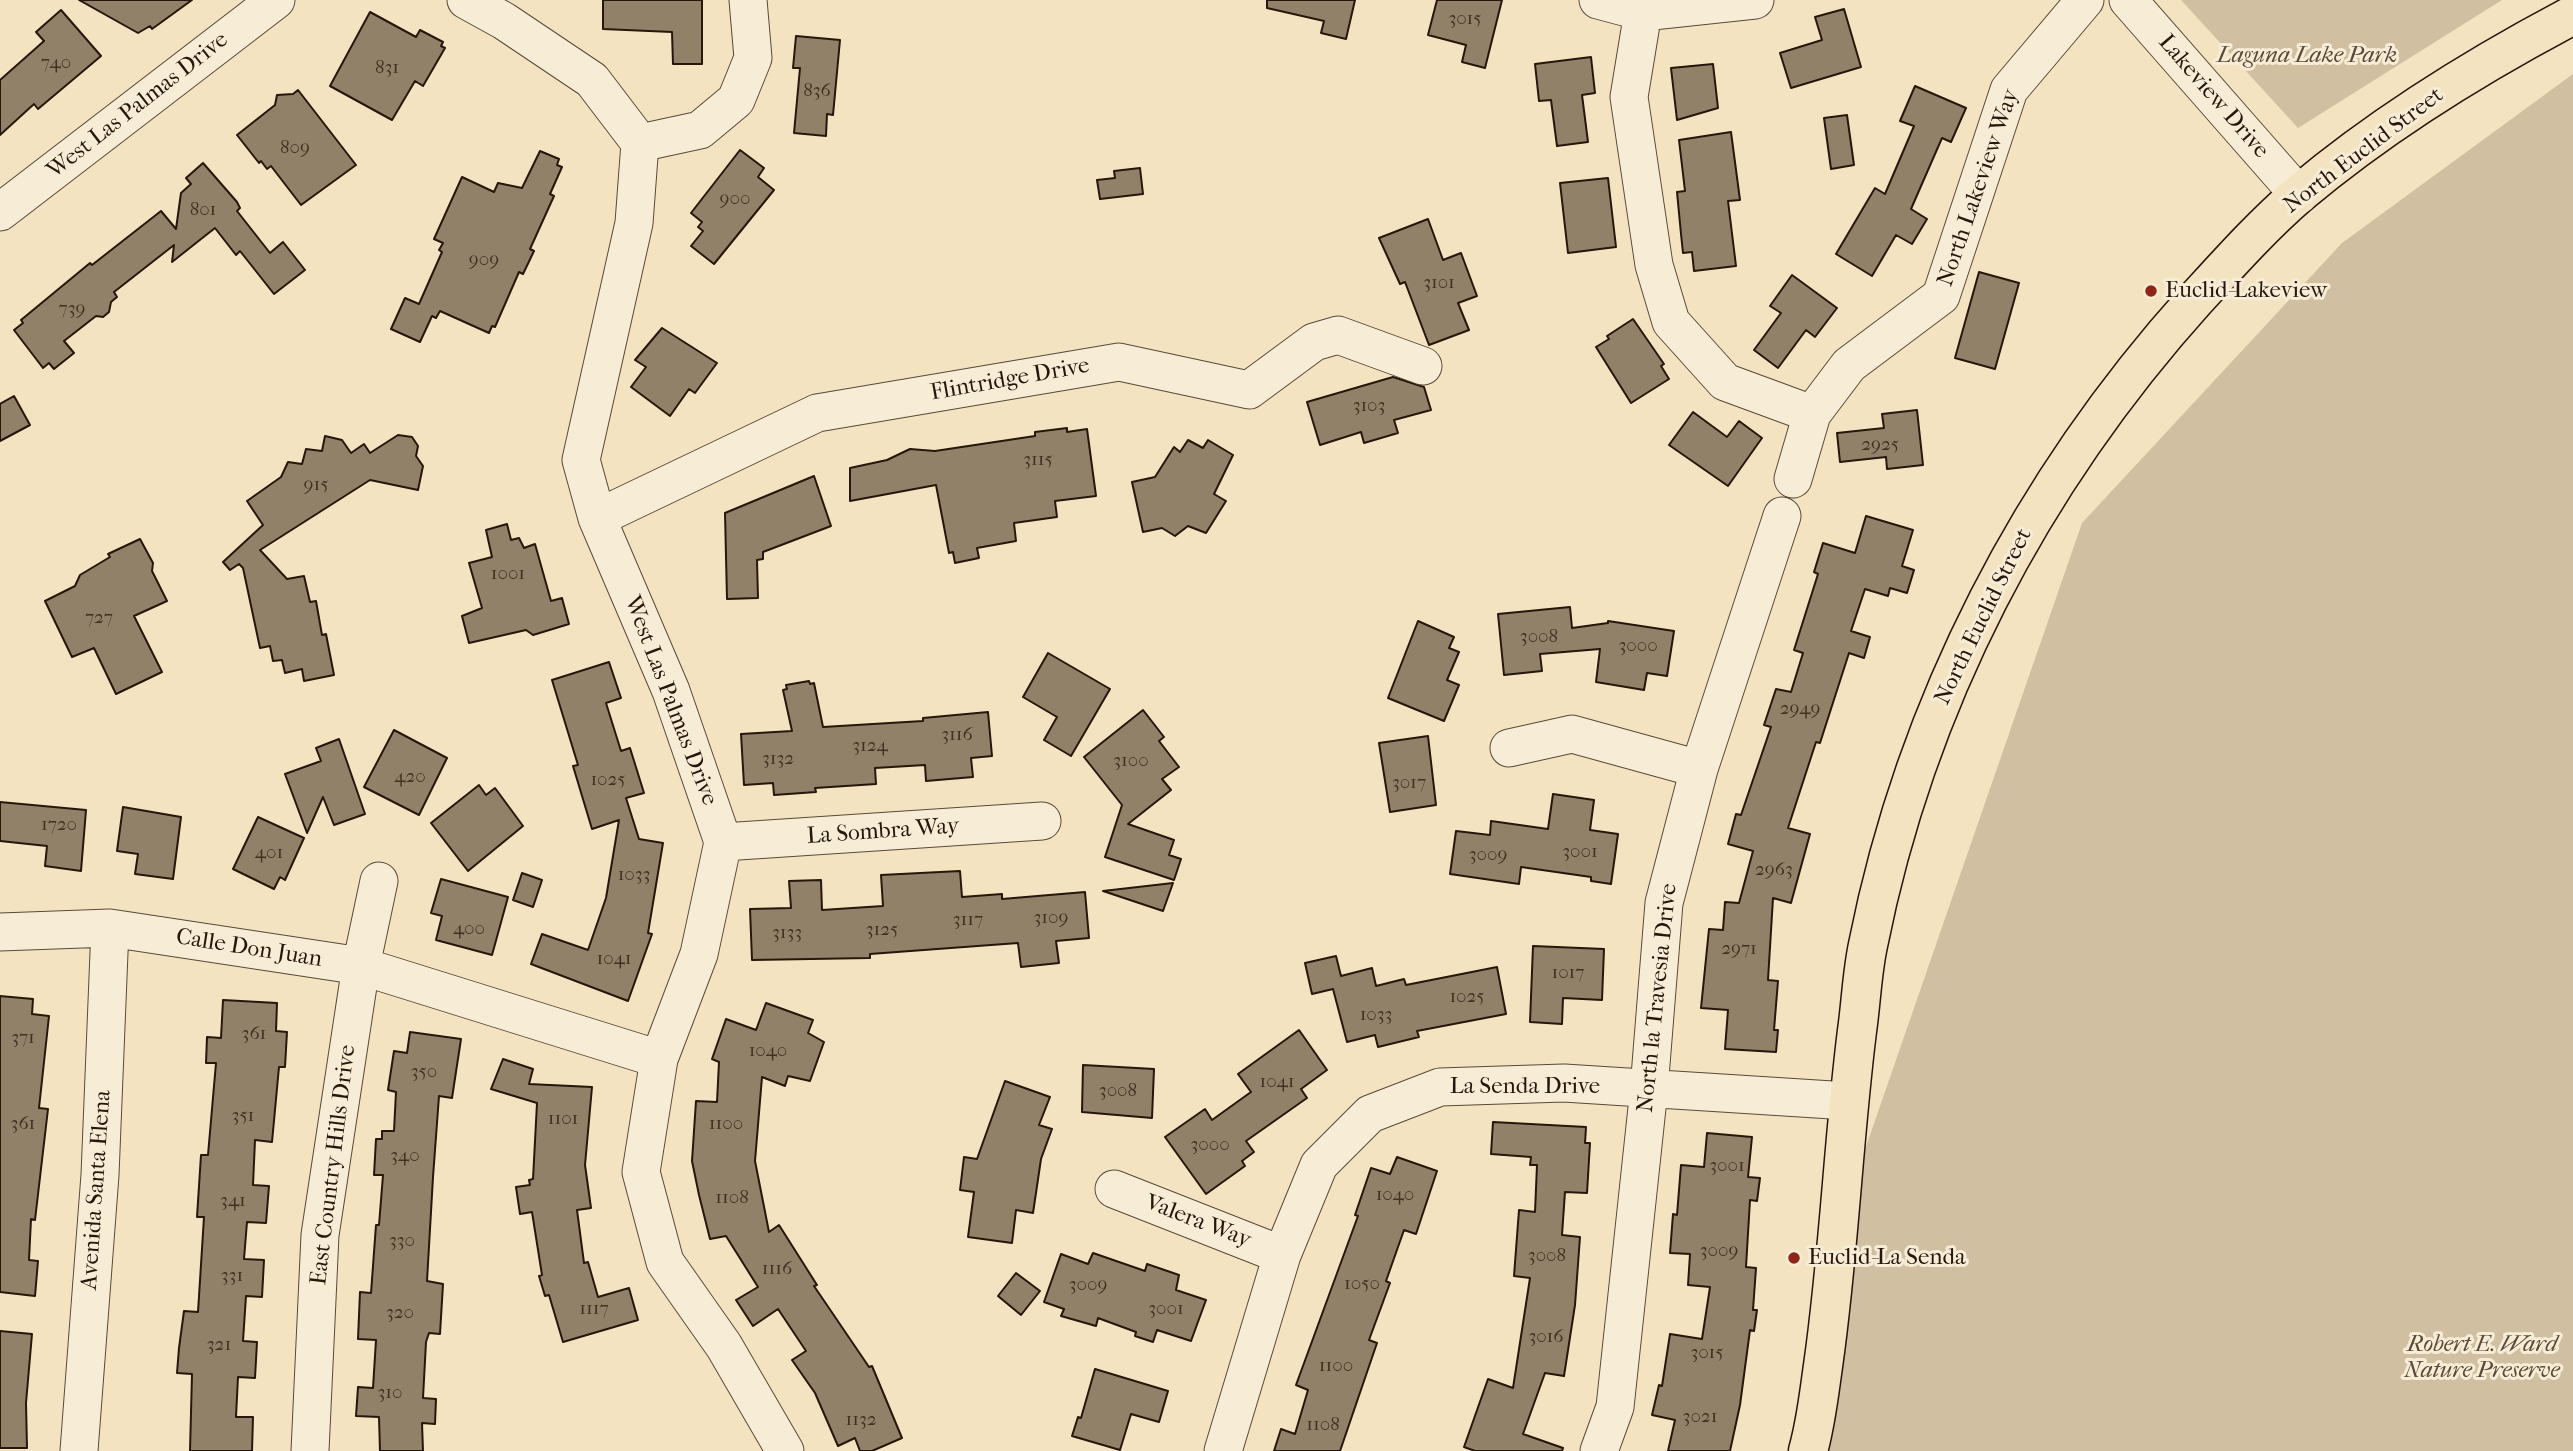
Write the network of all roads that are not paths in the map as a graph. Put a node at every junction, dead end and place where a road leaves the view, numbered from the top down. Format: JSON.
{"nodes":[{"id":1,"x":276,"y":0,"type":"edge"},
{"id":2,"x":466,"y":0,"type":"edge"},
{"id":3,"x":748,"y":0,"type":"edge"},
{"id":4,"x":1598,"y":0,"type":"edge"},
{"id":5,"x":1755,"y":0,"type":"edge"},
{"id":6,"x":2085,"y":0,"type":"edge"},
{"id":7,"x":2128,"y":0,"type":"edge"},
{"id":8,"x":1643,"y":12,"type":"junction"},
{"id":9,"x":2573,"y":15,"type":"edge"},
{"id":10,"x":640,"y":144,"type":"junction"},
{"id":11,"x":2299,"y":195,"type":"junction"},
{"id":12,"x":0,"y":212,"type":"edge"},
{"id":13,"x":1423,"y":366,"type":"dead end"},
{"id":14,"x":1812,"y":414,"type":"junction"},
{"id":15,"x":1793,"y":479,"type":"dead end"},
{"id":16,"x":1782,"y":516,"type":"dead end"},
{"id":17,"x":597,"y":519,"type":"junction"},
{"id":18,"x":1509,"y":748,"type":"dead end"},
{"id":19,"x":1699,"y":769,"type":"junction"},
{"id":20,"x":1042,"y":821,"type":"dead end"},
{"id":21,"x":723,"y":842,"type":"junction"},
{"id":22,"x":379,"y":881,"type":"dead end"},
{"id":23,"x":110,"y":928,"type":"junction"},
{"id":24,"x":0,"y":932,"type":"edge"},
{"id":25,"x":361,"y":966,"type":"junction"},
{"id":26,"x":659,"y":1059,"type":"junction"},
{"id":27,"x":1649,"y":1089,"type":"junction"},
{"id":28,"x":1848,"y":1101,"type":"junction"},
{"id":29,"x":1114,"y":1189,"type":"dead end"},
{"id":30,"x":1282,"y":1255,"type":"junction"},
{"id":31,"x":79,"y":1451,"type":"edge"},
{"id":32,"x":310,"y":1451,"type":"edge"},
{"id":33,"x":785,"y":1451,"type":"edge"},
{"id":34,"x":1223,"y":1451,"type":"edge"},
{"id":35,"x":1599,"y":1451,"type":"edge"},
{"id":36,"x":1808,"y":1451,"type":"edge"}],
"edges":[{"from":1,"to":12,"type":"street","name":"West Las Palmas Drive"},
{"from":2,"to":10,"type":"street"},
{"from":3,"to":10,"type":"street"},
{"from":4,"to":8,"type":"street"},
{"from":5,"to":8,"type":"street"},
{"from":6,"to":14,"type":"street","name":"North Lakeview Way"},
{"from":7,"to":11,"type":"street","name":"Lakeview Drive"},
{"from":8,"to":14,"type":"street"},
{"from":9,"to":11,"type":"main road","name":"North Euclid Street"},
{"from":10,"to":17,"type":"street","name":"West Las Palmas Drive"},
{"from":11,"to":28,"type":"main road","name":"North Euclid Street"},
{"from":13,"to":17,"type":"street","name":"Flintridge Drive"},
{"from":14,"to":15,"type":"street"},
{"from":16,"to":19,"type":"street","name":"North la Travesia Drive"},
{"from":17,"to":21,"type":"street","name":"West Las Palmas Drive"},
{"from":18,"to":19,"type":"street"},
{"from":19,"to":27,"type":"street","name":"North la Travesia Drive"},
{"from":20,"to":21,"type":"street","name":"La Sombra Way"},
{"from":21,"to":26,"type":"street"},
{"from":22,"to":25,"type":"street","name":"East Country Hills Drive"},
{"from":23,"to":24,"type":"street","name":"Calle Don Juan"},
{"from":23,"to":25,"type":"street","name":"Calle Don Juan"},
{"from":23,"to":31,"type":"street","name":"Avenida Santa Elena"},
{"from":25,"to":26,"type":"street","name":"Calle Don Juan"},
{"from":25,"to":32,"type":"street","name":"East Country Hills Drive"},
{"from":26,"to":33,"type":"street"},
{"from":27,"to":28,"type":"street","name":"La Senda Drive"},
{"from":27,"to":30,"type":"street","name":"La Senda Drive"},
{"from":27,"to":35,"type":"street","name":"North la Travesia Drive"},
{"from":28,"to":36,"type":"main road","name":"North Euclid Street"},
{"from":29,"to":30,"type":"street","name":"Valera Way"},
{"from":30,"to":34,"type":"street","name":"La Senda Drive"}]}
